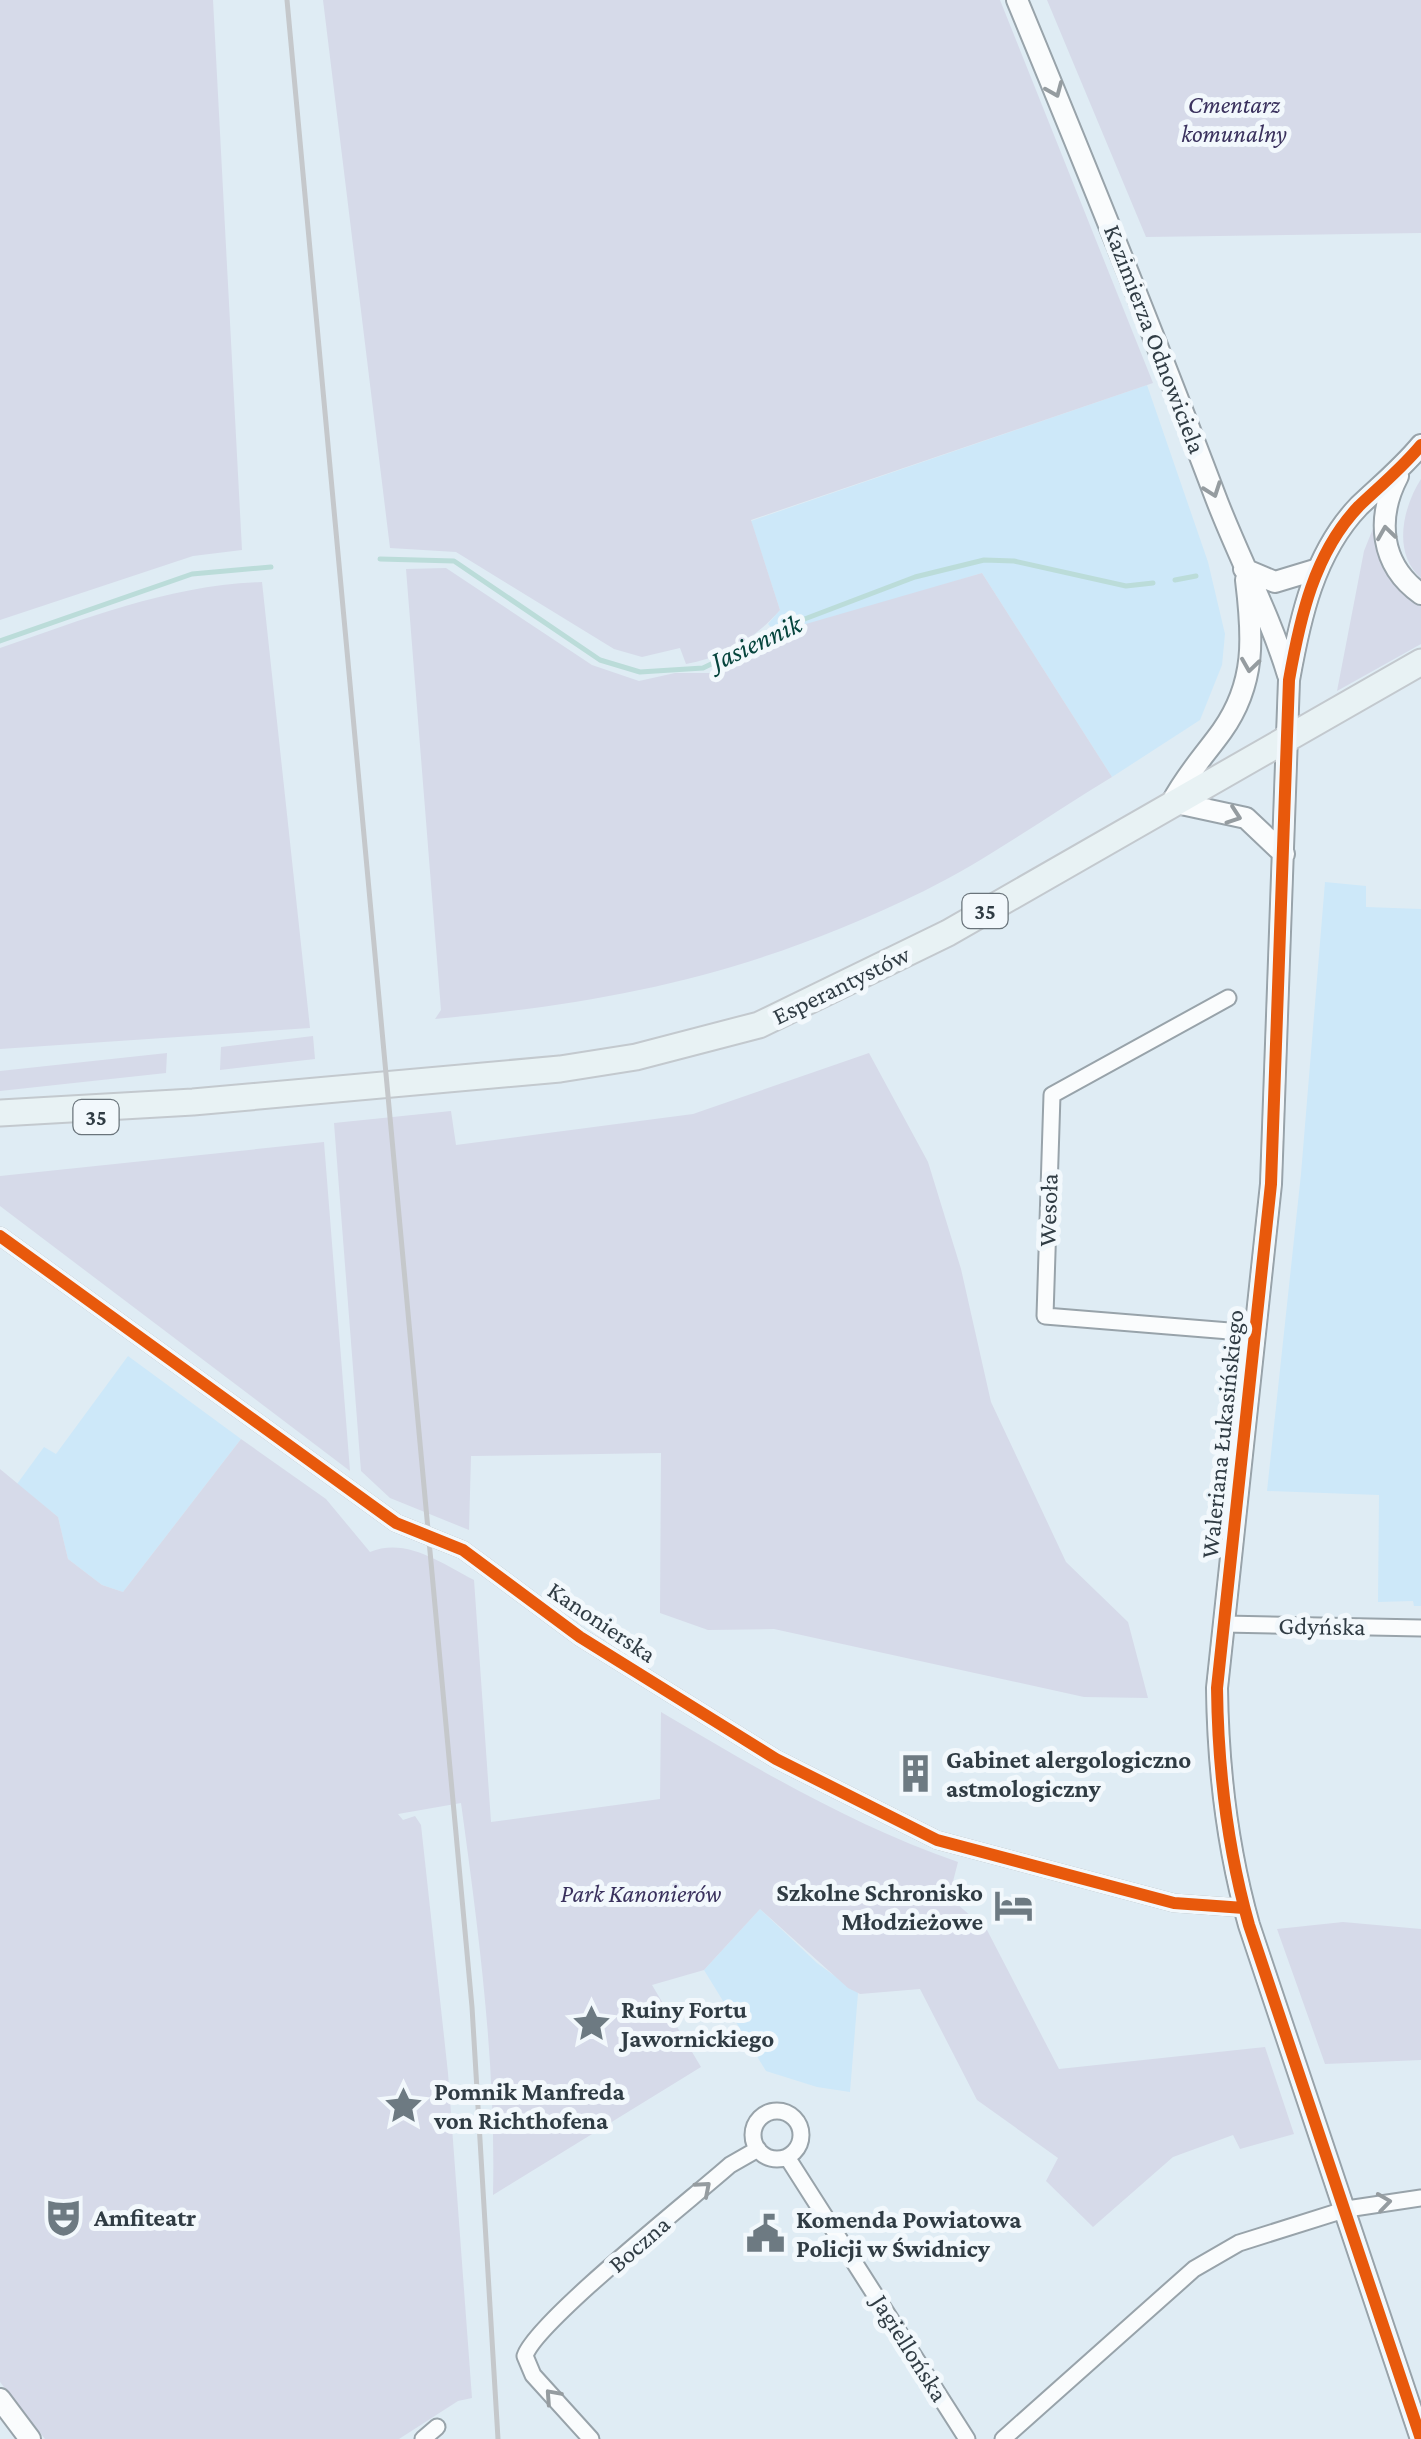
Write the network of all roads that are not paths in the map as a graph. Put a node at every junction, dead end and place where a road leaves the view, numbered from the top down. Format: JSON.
{"nodes":[{"id":1,"x":1017,"y":0,"type":"edge"},
{"id":2,"x":1421,"y":446,"type":"edge"},
{"id":3,"x":1404,"y":466,"type":"junction"},
{"id":4,"x":1244,"y":568,"type":"junction"},
{"id":5,"x":1318,"y":569,"type":"junction"},
{"id":6,"x":1421,"y":594,"type":"edge"},
{"id":7,"x":1421,"y":662,"type":"edge"},
{"id":8,"x":1289,"y":680,"type":"junction"},
{"id":9,"x":1287,"y":740,"type":"junction"},
{"id":10,"x":1172,"y":802,"type":"junction"},
{"id":11,"x":1284,"y":854,"type":"junction"},
{"id":12,"x":1228,"y":998,"type":"dead end"},
{"id":13,"x":193,"y":1102,"type":"junction"},
{"id":14,"x":0,"y":1113,"type":"edge"},
{"id":15,"x":0,"y":1130,"type":"edge"},
{"id":16,"x":0,"y":1236,"type":"edge"},
{"id":17,"x":1254,"y":1333,"type":"junction"},
{"id":18,"x":1224,"y":1624,"type":"junction"},
{"id":19,"x":1421,"y":1628,"type":"edge"},
{"id":20,"x":1244,"y":1908,"type":"junction"},
{"id":21,"x":758,"y":2149,"type":"junction"},
{"id":22,"x":787,"y":2157,"type":"junction"},
{"id":23,"x":1421,"y":2198,"type":"edge"},
{"id":24,"x":1347,"y":2209,"type":"junction"},
{"id":25,"x":0,"y":2399,"type":"edge"},
{"id":26,"x":437,"y":2428,"type":"dead end"},
{"id":27,"x":30,"y":2439,"type":"edge"},
{"id":28,"x":423,"y":2439,"type":"edge"},
{"id":29,"x":591,"y":2439,"type":"edge"},
{"id":30,"x":967,"y":2439,"type":"edge"},
{"id":31,"x":1003,"y":2439,"type":"edge"},
{"id":32,"x":1421,"y":2439,"type":"edge"}],
"edges":[{"from":1,"to":4,"type":"street","name":"Kazimierza Odnowiciela","one_way":true},
{"from":2,"to":3,"type":"street","name":"Waleriana Łukasińskiego"},
{"from":3,"to":5,"type":"street","name":"Waleriana Łukasińskiego"},
{"from":6,"to":3,"type":"street","name":"Waleriana Łukasińskiego","one_way":true},
{"from":4,"to":5,"type":"street"},
{"from":4,"to":8,"type":"street","name":"Kazimierza Odnowiciela"},
{"from":4,"to":10,"type":"street","one_way":true},
{"from":5,"to":8,"type":"street","name":"Waleriana Łukasińskiego"},
{"from":7,"to":9,"type":"main road","name":"Esperantystów","number":"35"},
{"from":8,"to":9,"type":"street","name":"Waleriana Łukasińskiego"},
{"from":9,"to":10,"type":"main road","name":"Esperantystów","number":"35"},
{"from":9,"to":11,"type":"street","name":"Waleriana Łukasińskiego"},
{"from":10,"to":11,"type":"street","one_way":true},
{"from":10,"to":13,"type":"main road","name":"Esperantystów","number":"35"},
{"from":11,"to":17,"type":"street","name":"Waleriana Łukasińskiego"},
{"from":12,"to":17,"type":"street","name":"Wesoła"},
{"from":13,"to":14,"type":"main road","name":"Esperantystów","number":"35"},
{"from":13,"to":15,"type":"main road","name":"Esperantystów","number":"35"},
{"from":16,"to":20,"type":"street","name":"Kanonierska"},
{"from":17,"to":18,"type":"street","name":"Waleriana Łukasińskiego"},
{"from":18,"to":19,"type":"street","name":"Gdyńska"},
{"from":18,"to":20,"type":"street","name":"Waleriana Łukasińskiego"},
{"from":20,"to":24,"type":"street","name":"Waleriana Łukasińskiego"},
{"from":21,"to":22,"type":"street"},
{"from":21,"to":22,"type":"street"},
{"from":29,"to":21,"type":"street","name":"Boczna","one_way":true},
{"from":22,"to":30,"type":"street","name":"Jagiellońska"},
{"from":24,"to":23,"type":"street","one_way":true},
{"from":24,"to":31,"type":"street"},
{"from":24,"to":32,"type":"street","name":"Waleriana Łukasińskiego"},
{"from":25,"to":27,"type":"street"},
{"from":26,"to":28,"type":"street"}]}
